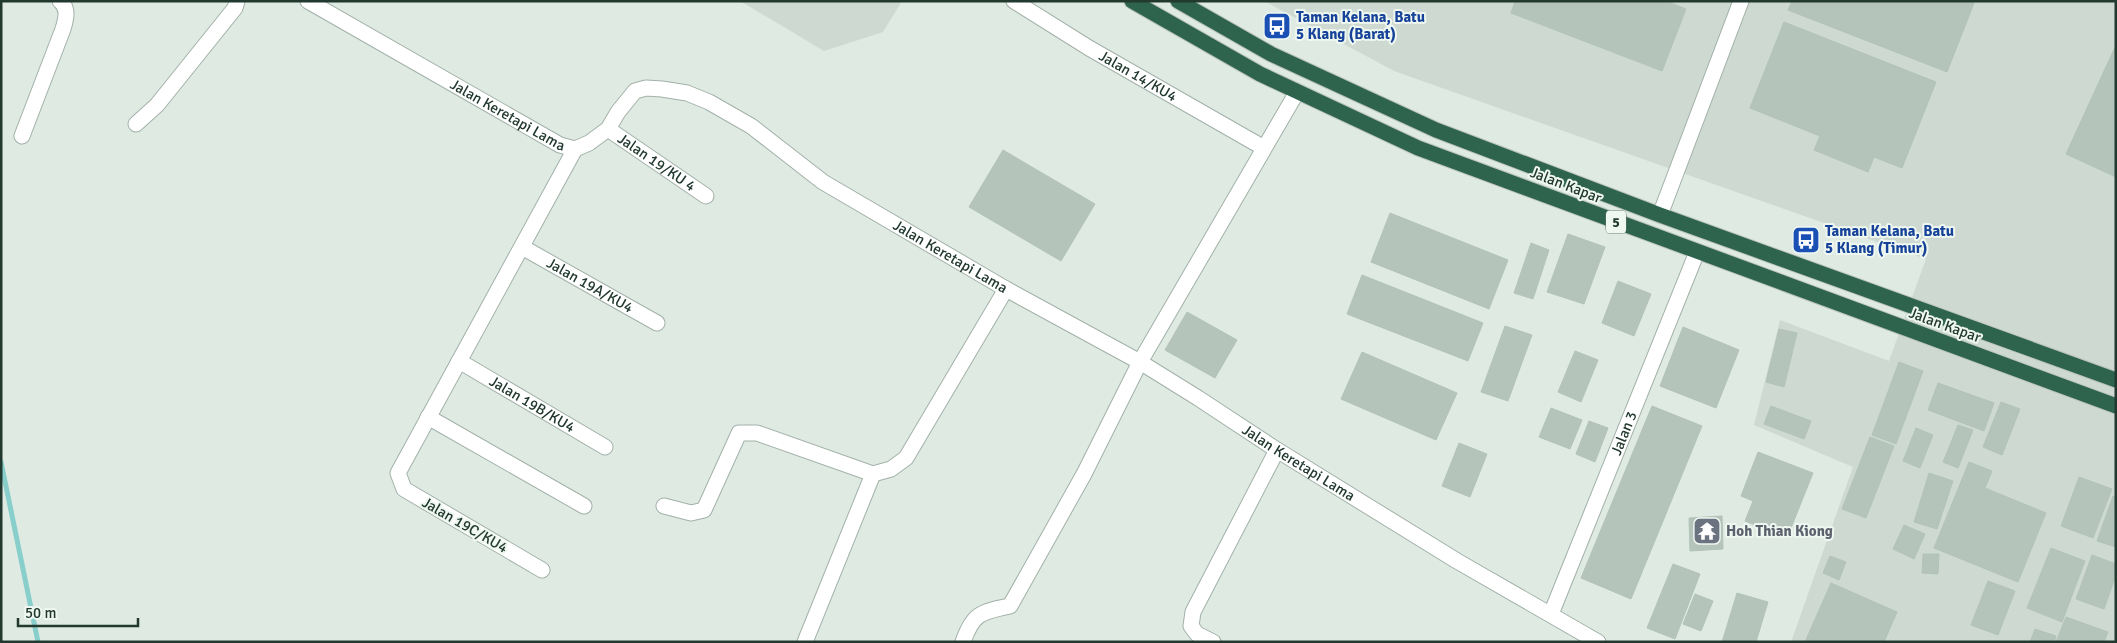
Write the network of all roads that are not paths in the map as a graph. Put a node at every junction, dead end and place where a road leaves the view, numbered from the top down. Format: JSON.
{"nodes":[{"id":1,"x":60,"y":1,"type":"edge"},
{"id":2,"x":237,"y":1,"type":"edge"},
{"id":3,"x":308,"y":1,"type":"edge"},
{"id":4,"x":1014,"y":1,"type":"edge"},
{"id":5,"x":1132,"y":1,"type":"edge"},
{"id":6,"x":1178,"y":1,"type":"edge"},
{"id":7,"x":1741,"y":1,"type":"edge"},
{"id":8,"x":1297,"y":92,"type":"junction"},
{"id":9,"x":136,"y":124,"type":"dead end"},
{"id":10,"x":608,"y":129,"type":"junction"},
{"id":11,"x":22,"y":136,"type":"dead end"},
{"id":12,"x":1264,"y":148,"type":"junction"},
{"id":13,"x":575,"y":149,"type":"junction"},
{"id":14,"x":706,"y":196,"type":"dead end"},
{"id":15,"x":1660,"y":215,"type":"junction"},
{"id":16,"x":522,"y":246,"type":"junction"},
{"id":17,"x":1697,"y":252,"type":"junction"},
{"id":18,"x":1006,"y":289,"type":"junction"},
{"id":19,"x":657,"y":323,"type":"dead end"},
{"id":20,"x":459,"y":361,"type":"junction"},
{"id":21,"x":1140,"y":362,"type":"junction"},
{"id":22,"x":2116,"y":380,"type":"edge"},
{"id":23,"x":2116,"y":406,"type":"edge"},
{"id":24,"x":428,"y":417,"type":"junction"},
{"id":25,"x":605,"y":447,"type":"dead end"},
{"id":26,"x":1277,"y":450,"type":"junction"},
{"id":27,"x":873,"y":474,"type":"junction"},
{"id":28,"x":584,"y":506,"type":"dead end"},
{"id":29,"x":664,"y":506,"type":"dead end"},
{"id":30,"x":542,"y":570,"type":"dead end"},
{"id":31,"x":1551,"y":614,"type":"junction"},
{"id":32,"x":805,"y":642,"type":"edge"},
{"id":33,"x":963,"y":642,"type":"edge"},
{"id":34,"x":1213,"y":642,"type":"edge"},
{"id":35,"x":1598,"y":642,"type":"edge"}],
"edges":[{"from":1,"to":11,"type":"street"},
{"from":2,"to":9,"type":"street"},
{"from":3,"to":13,"type":"street","name":"Jalan Keretapi Lama"},
{"from":4,"to":12,"type":"street","name":"Jalan 14/KU4"},
{"from":5,"to":8,"type":"highway","name":"Jalan Kapar","number":"5"},
{"from":6,"to":15,"type":"highway","name":"Jalan Kapar","number":"5"},
{"from":7,"to":15,"type":"street"},
{"from":8,"to":12,"type":"street"},
{"from":8,"to":17,"type":"highway","name":"Jalan Kapar","number":"5"},
{"from":10,"to":13,"type":"street","name":"Jalan Keretapi Lama"},
{"from":10,"to":14,"type":"street","name":"Jalan 19/KU 4"},
{"from":10,"to":18,"type":"street","name":"Jalan Keretapi Lama"},
{"from":12,"to":21,"type":"street"},
{"from":13,"to":16,"type":"street"},
{"from":15,"to":22,"type":"highway","name":"Jalan Kapar","number":"5"},
{"from":16,"to":19,"type":"street","name":"Jalan 19A/KU4"},
{"from":16,"to":20,"type":"street"},
{"from":17,"to":23,"type":"highway","name":"Jalan Kapar","number":"5"},
{"from":17,"to":31,"type":"street","name":"Jalan 3"},
{"from":18,"to":21,"type":"street","name":"Jalan Keretapi Lama"},
{"from":18,"to":27,"type":"street"},
{"from":20,"to":24,"type":"street"},
{"from":20,"to":25,"type":"street","name":"Jalan 19B/KU4"},
{"from":21,"to":26,"type":"street","name":"Jalan Keretapi Lama"},
{"from":21,"to":33,"type":"street"},
{"from":24,"to":28,"type":"street"},
{"from":24,"to":30,"type":"street","name":"Jalan 19C/KU4"},
{"from":26,"to":31,"type":"street","name":"Jalan Keretapi Lama"},
{"from":26,"to":34,"type":"street"},
{"from":27,"to":29,"type":"street"},
{"from":27,"to":32,"type":"street"},
{"from":31,"to":35,"type":"street","name":"Jalan Keretapi Lama"}]}
